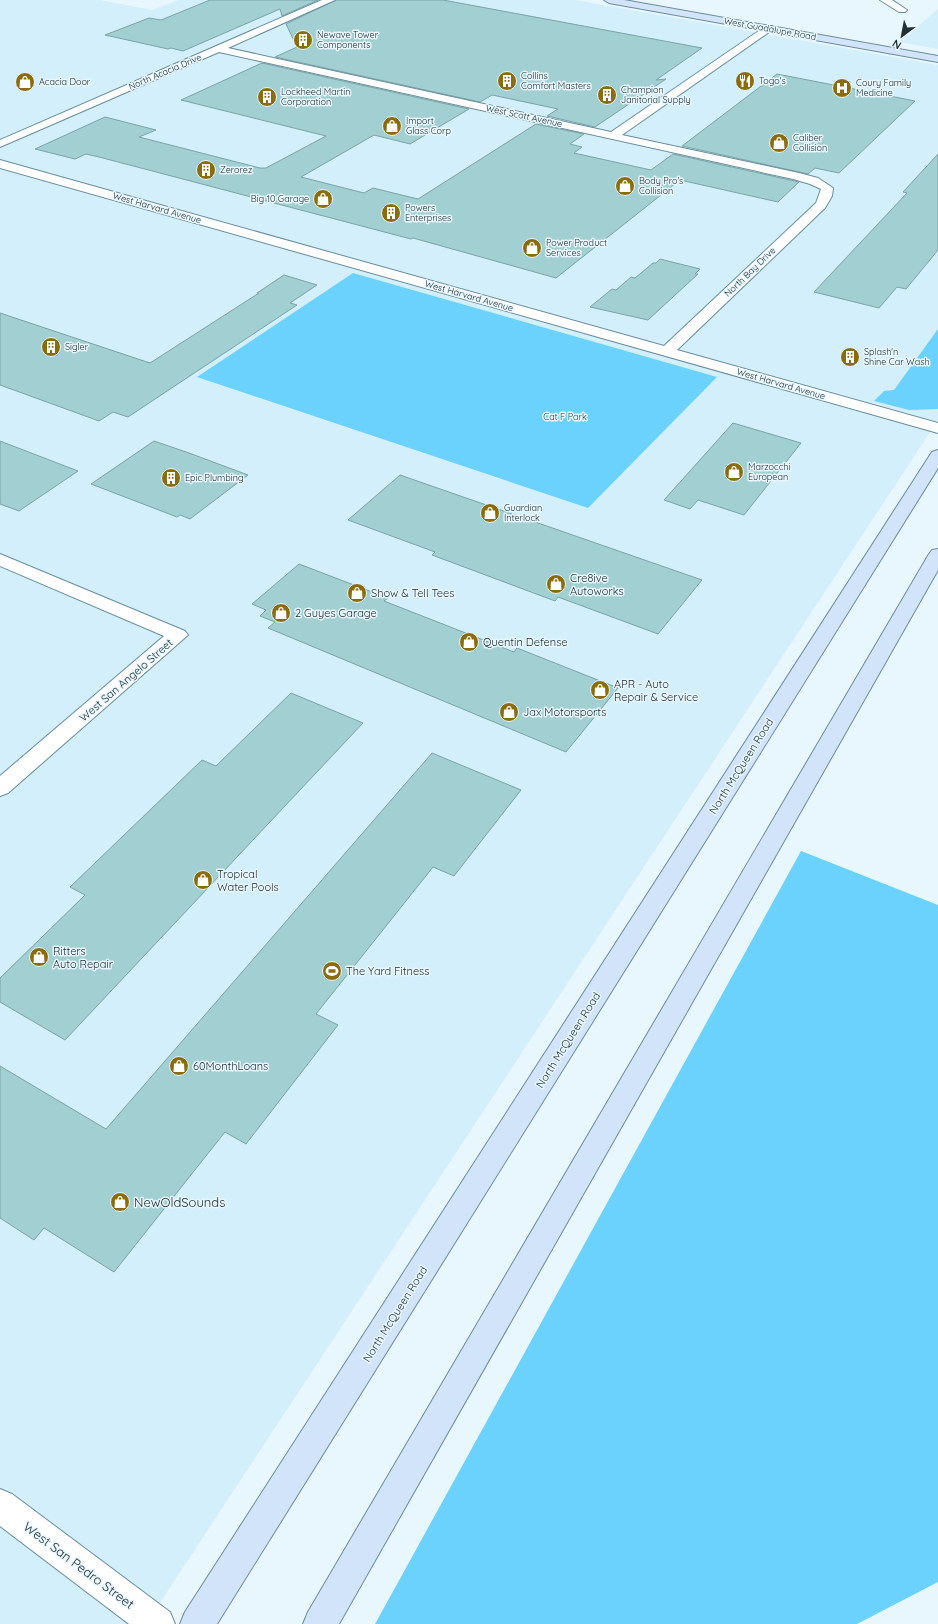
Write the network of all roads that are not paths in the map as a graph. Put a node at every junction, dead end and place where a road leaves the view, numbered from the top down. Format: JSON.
{"nodes":[{"id":1,"x":330,"y":0,"type":"edge"},
{"id":2,"x":609,"y":0,"type":"edge"},
{"id":3,"x":885,"y":0,"type":"edge"},
{"id":4,"x":902,"y":10,"type":"dead end"},
{"id":5,"x":769,"y":28,"type":"junction"},
{"id":6,"x":219,"y":49,"type":"junction"},
{"id":7,"x":936,"y":58,"type":"edge"},
{"id":8,"x":613,"y":136,"type":"junction"},
{"id":9,"x":0,"y":144,"type":"edge"},
{"id":10,"x":0,"y":164,"type":"edge"},
{"id":11,"x":827,"y":188,"type":"joint"},
{"id":12,"x":666,"y":352,"type":"junction"},
{"id":13,"x":938,"y":428,"type":"edge"},
{"id":14,"x":938,"y":455,"type":"edge"},
{"id":15,"x":938,"y":554,"type":"edge"},
{"id":16,"x":0,"y":559,"type":"edge"},
{"id":17,"x":0,"y":788,"type":"edge"},
{"id":18,"x":0,"y":1506,"type":"edge"},
{"id":19,"x":158,"y":1624,"type":"edge"},
{"id":20,"x":197,"y":1624,"type":"edge"},
{"id":21,"x":320,"y":1624,"type":"edge"}],
"edges":[{"from":1,"to":6,"type":"street","name":"North Acacia Drive"},
{"from":2,"to":5,"type":"main road","name":"West Guadalupe Road"},
{"from":3,"to":4,"type":"street"},
{"from":5,"to":7,"type":"main road","name":"West Guadalupe Road"},
{"from":5,"to":8,"type":"street"},
{"from":6,"to":8,"type":"street","name":"West Scott Avenue"},
{"from":6,"to":9,"type":"street","name":"North Acacia Drive"},
{"from":8,"to":11,"type":"street","name":"West Scott Avenue"},
{"from":10,"to":12,"type":"street","name":"West Harvard Avenue"},
{"from":11,"to":12,"type":"street","name":"North Bay Drive"},
{"from":12,"to":13,"type":"street","name":"West Harvard Avenue"},
{"from":14,"to":20,"type":"main road","name":"North McQueen Road"},
{"from":15,"to":21,"type":"main road"},
{"from":16,"to":17,"type":"street","name":"West San Angelo Street"},
{"from":18,"to":19,"type":"street","name":"West San Pedro Street"}]}
